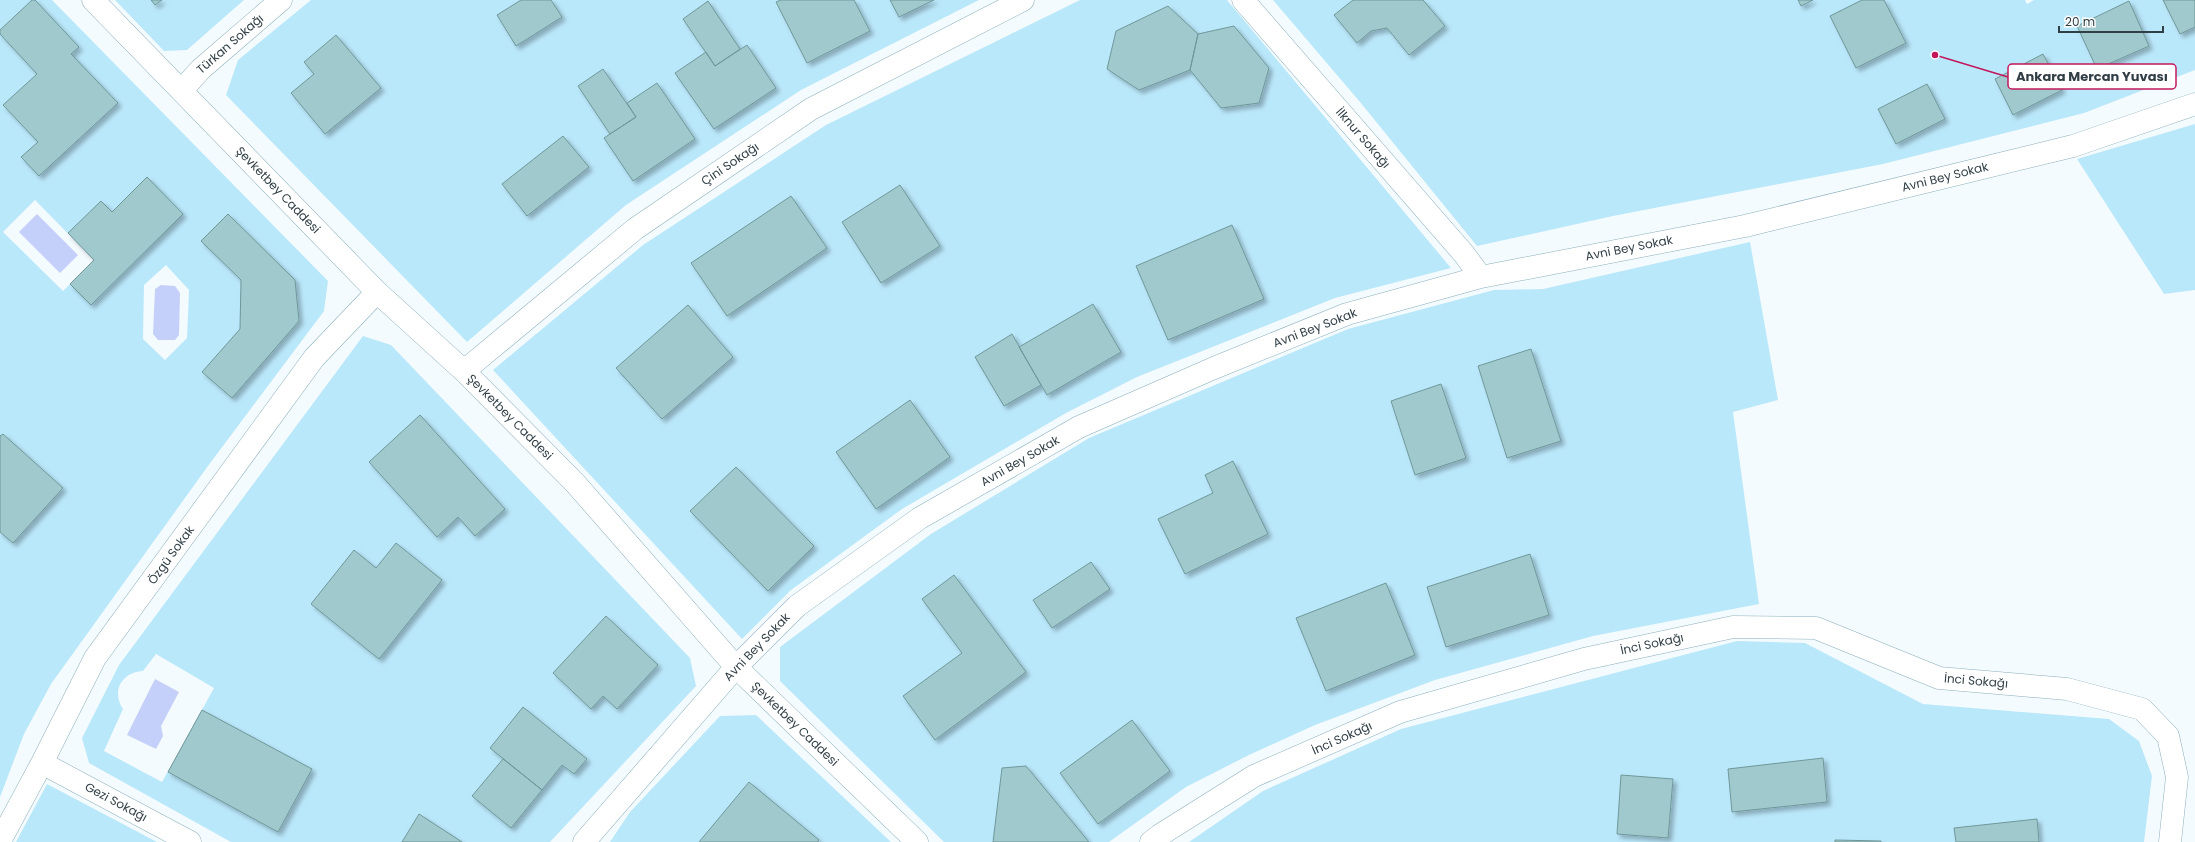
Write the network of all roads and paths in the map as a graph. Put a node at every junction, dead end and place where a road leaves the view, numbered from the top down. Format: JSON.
{"nodes":[{"id":1,"x":93,"y":0,"type":"edge"},
{"id":2,"x":281,"y":0,"type":"edge"},
{"id":3,"x":1023,"y":0,"type":"edge"},
{"id":4,"x":1243,"y":0,"type":"edge"},
{"id":5,"x":182,"y":90,"type":"junction"},
{"id":6,"x":2195,"y":104,"type":"edge"},
{"id":7,"x":1481,"y":277,"type":"junction"},
{"id":8,"x":377,"y":292,"type":"junction"},
{"id":9,"x":464,"y":371,"type":"junction"},
{"id":10,"x":736,"y":667,"type":"junction"},
{"id":11,"x":42,"y":763,"type":"junction"},
{"id":12,"x":0,"y":841,"type":"edge"},
{"id":13,"x":190,"y":842,"type":"edge"},
{"id":14,"x":584,"y":842,"type":"edge"},
{"id":15,"x":917,"y":842,"type":"edge"},
{"id":16,"x":1151,"y":842,"type":"edge"},
{"id":17,"x":2170,"y":842,"type":"edge"}],
"edges":[{"from":1,"to":5,"type":"street","name":"Şevketbey Caddesi"},
{"from":2,"to":5,"type":"street","name":"Türkan Sokağı"},
{"from":3,"to":9,"type":"street","name":"Çini Sokağı"},
{"from":4,"to":7,"type":"street","name":"İlknur Sokağı"},
{"from":5,"to":8,"type":"street","name":"Şevketbey Caddesi"},
{"from":6,"to":7,"type":"street","name":"Avni Bey Sokak"},
{"from":7,"to":10,"type":"street","name":"Avni Bey Sokak"},
{"from":8,"to":9,"type":"street","name":"Şevketbey Caddesi"},
{"from":8,"to":11,"type":"street","name":"Özgü Sokak"},
{"from":9,"to":10,"type":"street","name":"Şevketbey Caddesi"},
{"from":10,"to":14,"type":"street","name":"Avni Bey Sokak"},
{"from":10,"to":15,"type":"street","name":"Şevketbey Caddesi"},
{"from":11,"to":12,"type":"street","name":"Özgü Sokak"},
{"from":11,"to":13,"type":"street","name":"Gezi Sokağı"},
{"from":16,"to":17,"type":"street","name":"İnci Sokağı"}]}
